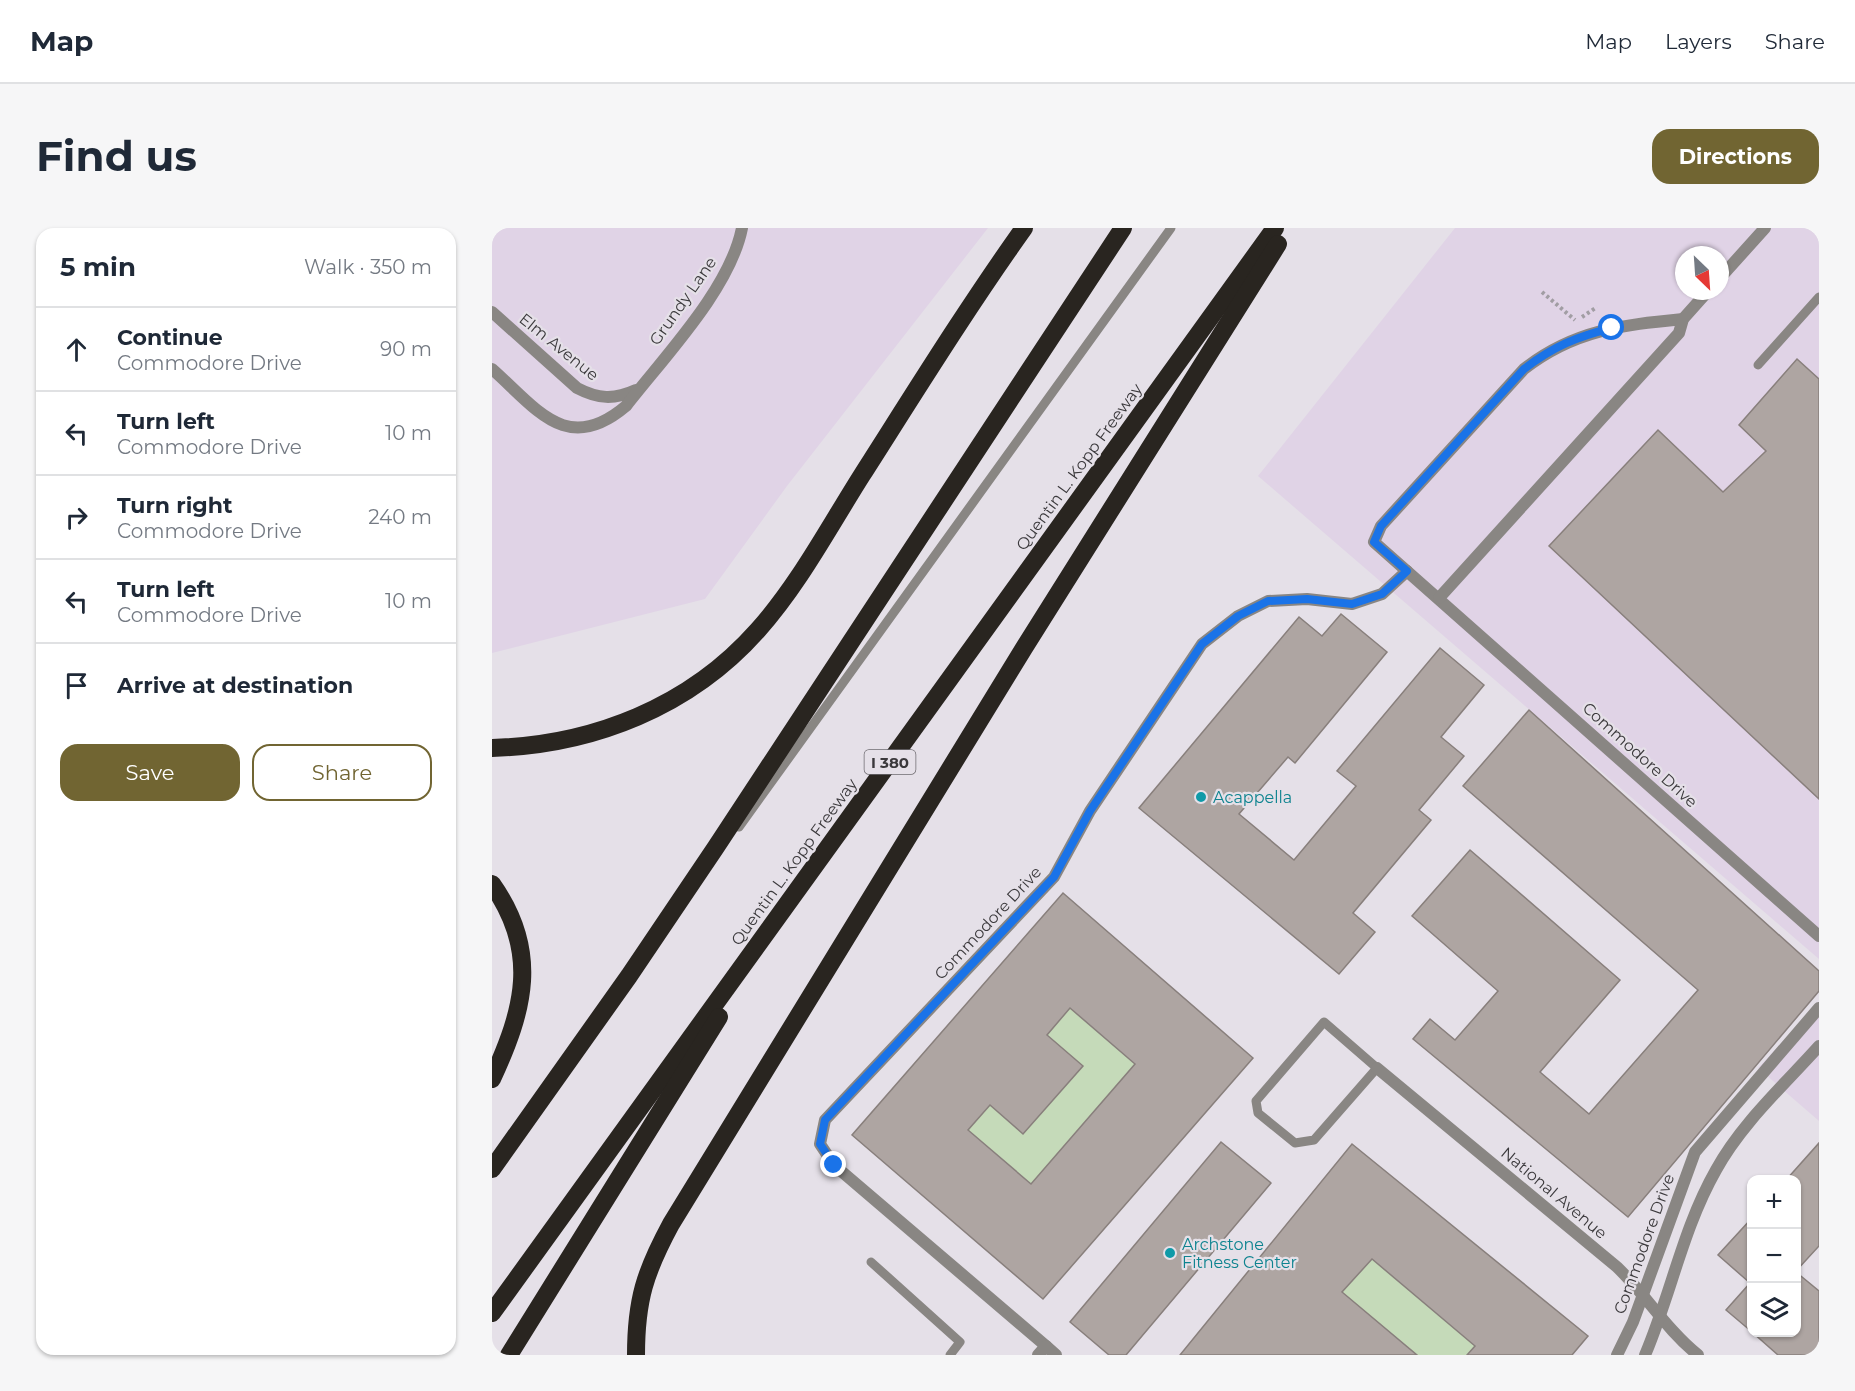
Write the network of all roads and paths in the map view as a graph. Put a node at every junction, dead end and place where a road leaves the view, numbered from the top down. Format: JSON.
{"nodes":[{"id":1,"x":742,"y":228,"type":"edge"},
{"id":2,"x":1024,"y":228,"type":"edge"},
{"id":3,"x":1123,"y":228,"type":"edge"},
{"id":4,"x":1172,"y":228,"type":"edge"},
{"id":5,"x":1275,"y":228,"type":"edge"},
{"id":6,"x":1288,"y":228,"type":"edge"},
{"id":7,"x":1766,"y":228,"type":"edge"},
{"id":8,"x":1729,"y":268,"type":"edge"},
{"id":9,"x":1542,"y":292,"type":"dead end"},
{"id":10,"x":1819,"y":297,"type":"edge"},
{"id":11,"x":1700,"y":300,"type":"edge"},
{"id":12,"x":1598,"y":307,"type":"dead end"},
{"id":13,"x":492,"y":312,"type":"edge"},
{"id":14,"x":1683,"y":319,"type":"junction"},
{"id":15,"x":1758,"y":365,"type":"dead end"},
{"id":16,"x":492,"y":369,"type":"edge"},
{"id":17,"x":640,"y":388,"type":"junction"},
{"id":18,"x":1407,"y":571,"type":"junction"},
{"id":19,"x":1439,"y":598,"type":"junction"},
{"id":20,"x":492,"y":748,"type":"edge"},
{"id":21,"x":492,"y":884,"type":"edge"},
{"id":22,"x":796,"y":893,"type":"junction"},
{"id":23,"x":1819,"y":936,"type":"edge"},
{"id":24,"x":1819,"y":1008,"type":"edge"},
{"id":25,"x":1819,"y":1046,"type":"edge"},
{"id":26,"x":1377,"y":1068,"type":"junction"},
{"id":27,"x":492,"y":1079,"type":"edge"},
{"id":28,"x":516,"y":1135,"type":"junction"},
{"id":29,"x":492,"y":1169,"type":"edge"},
{"id":30,"x":871,"y":1262,"type":"dead end"},
{"id":31,"x":1643,"y":1292,"type":"junction"},
{"id":32,"x":492,"y":1313,"type":"edge"},
{"id":33,"x":1660,"y":1317,"type":"junction"},
{"id":34,"x":1042,"y":1350,"type":"edge"},
{"id":35,"x":509,"y":1355,"type":"edge"},
{"id":36,"x":636,"y":1355,"type":"edge"},
{"id":37,"x":950,"y":1355,"type":"edge"},
{"id":38,"x":1056,"y":1355,"type":"edge"},
{"id":39,"x":1617,"y":1355,"type":"edge"},
{"id":40,"x":1645,"y":1355,"type":"edge"},
{"id":41,"x":1698,"y":1355,"type":"edge"}],
"edges":[{"from":1,"to":17,"type":"street","name":"Grundy Lane"},
{"from":2,"to":20,"type":"highway"},
{"from":3,"to":28,"type":"highway"},
{"from":4,"to":28,"type":"lane"},
{"from":5,"to":22,"type":"highway","name":"Quentin L. Kopp Freeway","number":"I 380"},
{"from":6,"to":36,"type":"highway"},
{"from":7,"to":8,"type":"street"},
{"from":9,"to":12,"type":"path"},
{"from":10,"to":15,"type":"lane"},
{"from":11,"to":14,"type":"street"},
{"from":13,"to":17,"type":"street","name":"Elm Avenue"},
{"from":14,"to":18,"type":"street","name":"Commodore Drive"},
{"from":14,"to":19,"type":"street"},
{"from":16,"to":17,"type":"street"},
{"from":18,"to":19,"type":"street","name":"Commodore Drive"},
{"from":18,"to":34,"type":"street","name":"Commodore Drive"},
{"from":19,"to":23,"type":"street","name":"Commodore Drive"},
{"from":21,"to":27,"type":"highway"},
{"from":22,"to":32,"type":"highway","name":"Quentin L. Kopp Freeway","number":"I 380"},
{"from":22,"to":35,"type":"highway"},
{"from":24,"to":31,"type":"street","name":"Commodore Drive"},
{"from":25,"to":33,"type":"street"},
{"from":26,"to":26,"type":"lane","name":"National Avenue"},
{"from":26,"to":31,"type":"street","name":"National Avenue"},
{"from":28,"to":29,"type":"highway"},
{"from":30,"to":37,"type":"lane"},
{"from":31,"to":33,"type":"street","name":"National Avenue"},
{"from":31,"to":39,"type":"street","name":"Commodore Drive"},
{"from":33,"to":40,"type":"street"},
{"from":33,"to":41,"type":"street","name":"National Avenue"},
{"from":34,"to":38,"type":"street","name":"Commodore Drive"}]}
